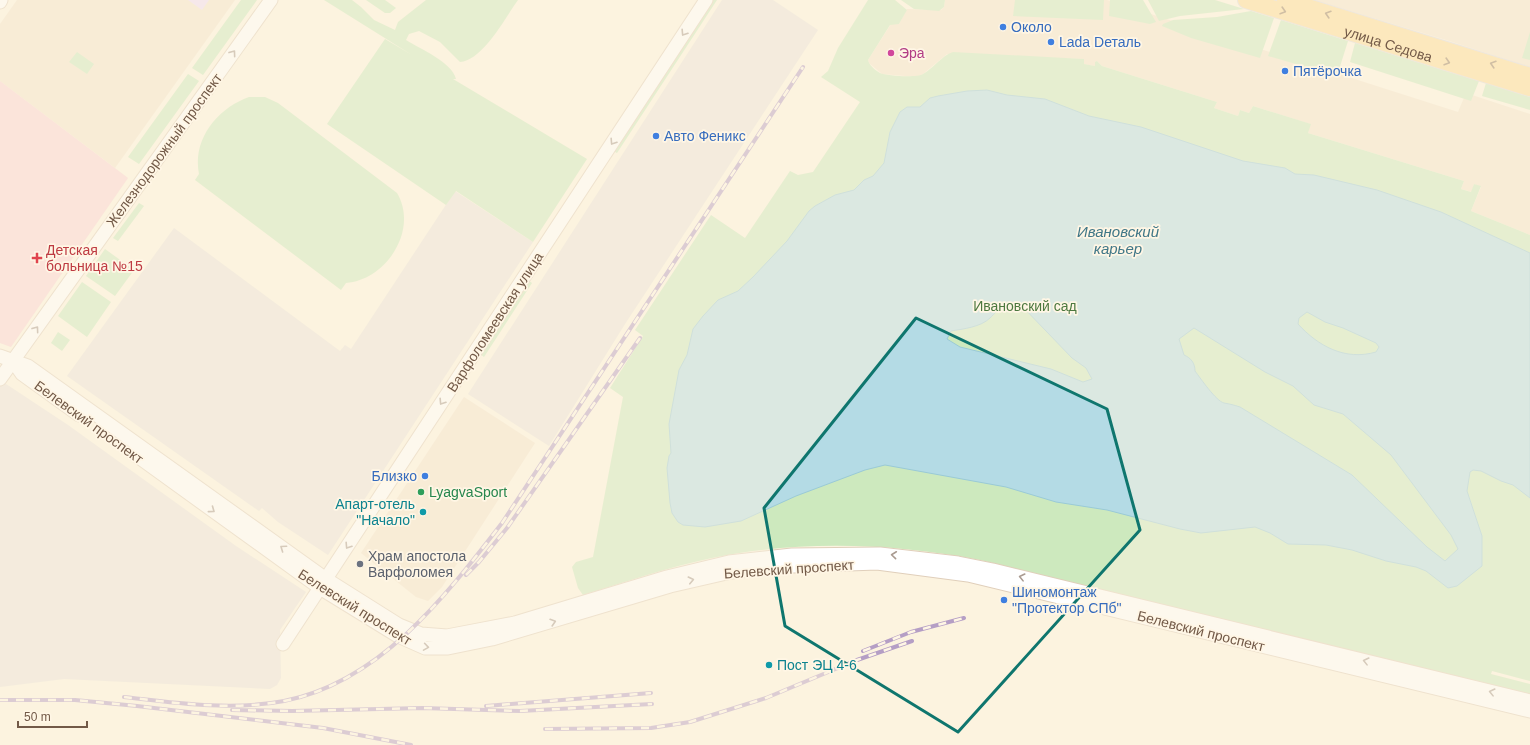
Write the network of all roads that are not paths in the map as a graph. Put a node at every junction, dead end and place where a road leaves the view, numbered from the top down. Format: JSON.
{"nodes":[{"id":1,"x":272,"y":0,"type":"edge"},
{"id":2,"x":706,"y":0,"type":"edge"},
{"id":3,"x":1246,"y":0,"type":"edge"},
{"id":4,"x":1285,"y":0,"type":"edge"},
{"id":5,"x":1530,"y":76,"type":"edge"},
{"id":6,"x":1530,"y":88,"type":"edge"},
{"id":7,"x":0,"y":356,"type":"edge"},
{"id":8,"x":13,"y":361,"type":"junction"},
{"id":9,"x":0,"y":379,"type":"edge"},
{"id":10,"x":323,"y":584,"type":"junction"},
{"id":11,"x":283,"y":644,"type":"dead end"},
{"id":12,"x":1530,"y":701,"type":"edge"},
{"id":13,"x":1530,"y":711,"type":"edge"}],
"edges":[{"from":8,"to":1,"type":"street","name":"Железнодорожный проспект","one_way":true},
{"from":2,"to":10,"type":"street","name":"Варфоломеевская улица","one_way":true},
{"from":3,"to":6,"type":"main road","name":"улица Седова","one_way":true},
{"from":5,"to":4,"type":"main road","name":"улица Седова","one_way":true},
{"from":7,"to":8,"type":"street"},
{"from":8,"to":9,"type":"street","name":"Железнодорожный проспект"},
{"from":8,"to":10,"type":"street","name":"Белевский проспект"},
{"from":10,"to":11,"type":"street","name":"Варфоломеевская улица"},
{"from":12,"to":10,"type":"street","name":"Белевский проспект","one_way":true},
{"from":10,"to":13,"type":"street","name":"Белевский проспект","one_way":true}]}
